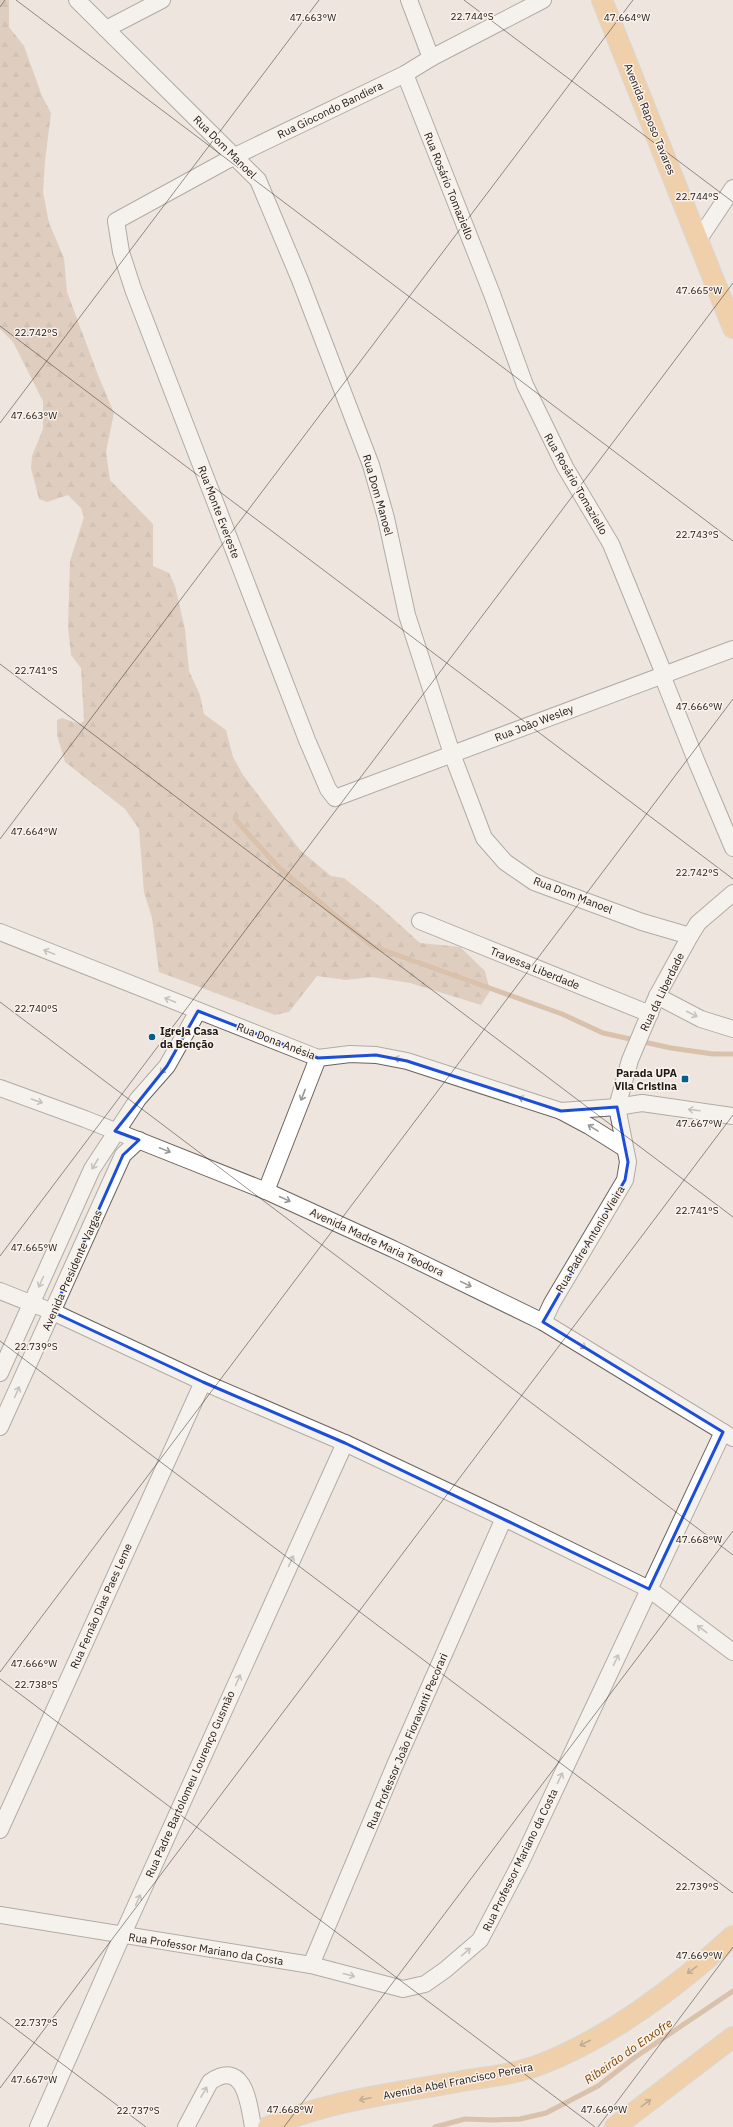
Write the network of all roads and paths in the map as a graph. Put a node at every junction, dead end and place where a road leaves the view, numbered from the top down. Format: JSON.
{"nodes":[{"id":1,"x":77,"y":0,"type":"edge"},
{"id":2,"x":162,"y":0,"type":"edge"},
{"id":3,"x":409,"y":0,"type":"edge"},
{"id":4,"x":543,"y":0,"type":"edge"},
{"id":5,"x":602,"y":0,"type":"edge"},
{"id":6,"x":106,"y":29,"type":"junction"},
{"id":7,"x":431,"y":58,"type":"junction"},
{"id":8,"x":405,"y":74,"type":"junction"},
{"id":9,"x":233,"y":157,"type":"junction"},
{"id":10,"x":733,"y":188,"type":"edge"},
{"id":11,"x":116,"y":221,"type":"joint"},
{"id":12,"x":699,"y":239,"type":"junction"},
{"id":13,"x":733,"y":328,"type":"edge"},
{"id":14,"x":733,"y":649,"type":"edge"},
{"id":15,"x":662,"y":675,"type":"junction"},
{"id":16,"x":452,"y":754,"type":"junction"},
{"id":17,"x":335,"y":798,"type":"joint"},
{"id":18,"x":733,"y":848,"type":"edge"},
{"id":19,"x":733,"y":893,"type":"edge"},
{"id":20,"x":420,"y":921,"type":"dead end"},
{"id":21,"x":0,"y":932,"type":"edge"},
{"id":22,"x":690,"y":936,"type":"junction"},
{"id":23,"x":657,"y":996,"type":"junction"},
{"id":24,"x":198,"y":1011,"type":"junction"},
{"id":25,"x":647,"y":1020,"type":"junction"},
{"id":26,"x":733,"y":1028,"type":"edge"},
{"id":27,"x":318,"y":1058,"type":"junction"},
{"id":28,"x":0,"y":1088,"type":"edge"},
{"id":29,"x":617,"y":1107,"type":"junction"},
{"id":30,"x":561,"y":1111,"type":"junction"},
{"id":31,"x":733,"y":1116,"type":"edge"},
{"id":32,"x":115,"y":1131,"type":"junction"},
{"id":33,"x":140,"y":1140,"type":"junction"},
{"id":34,"x":624,"y":1148,"type":"junction"},
{"id":35,"x":266,"y":1191,"type":"junction"},
{"id":36,"x":0,"y":1291,"type":"edge"},
{"id":37,"x":32,"y":1303,"type":"junction"},
{"id":38,"x":53,"y":1312,"type":"junction"},
{"id":39,"x":543,"y":1322,"type":"junction"},
{"id":40,"x":0,"y":1373,"type":"edge"},
{"id":41,"x":203,"y":1382,"type":"junction"},
{"id":42,"x":0,"y":1427,"type":"edge"},
{"id":43,"x":728,"y":1435,"type":"edge"},
{"id":44,"x":345,"y":1443,"type":"junction"},
{"id":45,"x":504,"y":1518,"type":"junction"},
{"id":46,"x":649,"y":1589,"type":"junction"},
{"id":47,"x":733,"y":1652,"type":"edge"},
{"id":48,"x":0,"y":1830,"type":"edge"},
{"id":49,"x":0,"y":1915,"type":"edge"},
{"id":50,"x":122,"y":1936,"type":"junction"},
{"id":51,"x":733,"y":1936,"type":"edge"},
{"id":52,"x":311,"y":1965,"type":"junction"},
{"id":53,"x":733,"y":2037,"type":"edge"},
{"id":54,"x":38,"y":2127,"type":"edge"},
{"id":55,"x":186,"y":2127,"type":"edge"},
{"id":56,"x":253,"y":2127,"type":"edge"},
{"id":57,"x":268,"y":2127,"type":"edge"},
{"id":58,"x":614,"y":2127,"type":"edge"}],
"edges":[{"from":1,"to":6,"type":"street","name":"Rua Dom Manoel"},
{"from":2,"to":6,"type":"street"},
{"from":3,"to":7,"type":"street"},
{"from":4,"to":7,"type":"street","name":"Rua Giocondo Bandiera"},
{"from":5,"to":12,"type":"main road","name":"Avenida Raposo Tavares"},
{"from":6,"to":9,"type":"street","name":"Rua Dom Manoel"},
{"from":7,"to":8,"type":"street","name":"Rua Giocondo Bandiera"},
{"from":8,"to":9,"type":"street","name":"Rua Giocondo Bandiera"},
{"from":8,"to":15,"type":"street","name":"Rua Rosário Tomaziello"},
{"from":9,"to":11,"type":"street","name":"Rua Giocondo Bandiera"},
{"from":9,"to":16,"type":"street","name":"Rua Dom Manoel"},
{"from":10,"to":12,"type":"street"},
{"from":11,"to":17,"type":"street","name":"Rua Monte Evereste"},
{"from":12,"to":13,"type":"main road","name":"Avenida Raposo Tavares"},
{"from":14,"to":15,"type":"street","name":"Rua João Wesley"},
{"from":15,"to":16,"type":"street","name":"Rua João Wesley"},
{"from":15,"to":18,"type":"street","name":"Rua Rosário Tomaziello"},
{"from":16,"to":17,"type":"street","name":"Rua João Wesley"},
{"from":16,"to":22,"type":"street","name":"Rua Dom Manoel"},
{"from":19,"to":22,"type":"street","name":"Rua da Liberdade"},
{"from":20,"to":25,"type":"street","name":"Travessa Liberdade"},
{"from":24,"to":21,"type":"street","name":"Rua Dona Anésia","one_way":true},
{"from":22,"to":23,"type":"street","name":"Rua da Liberdade"},
{"from":23,"to":25,"type":"street","name":"Rua da Liberdade"},
{"from":23,"to":26,"type":"street","one_way":true},
{"from":24,"to":27,"type":"street","name":"Rua Dona Anésia"},
{"from":24,"to":32,"type":"street","name":"Avenida Presidente Vargas","one_way":true},
{"from":25,"to":29,"type":"street","name":"Rua da Liberdade"},
{"from":30,"to":27,"type":"street","name":"Rua Dona Anésia","one_way":true},
{"from":27,"to":35,"type":"street","one_way":true},
{"from":28,"to":32,"type":"street","name":"Avenida Madre Maria Teodora","one_way":true},
{"from":29,"to":30,"type":"street","name":"Rua Dona Anésia"},
{"from":31,"to":29,"type":"street","name":"Rua Dona Anésia","one_way":true},
{"from":29,"to":34,"type":"street","name":"Rua Padre Antonio Vieira"},
{"from":34,"to":30,"type":"street","name":"Rua Dona Anésia","one_way":true},
{"from":32,"to":33,"type":"street","name":"Avenida Madre Maria Teodora"},
{"from":32,"to":37,"type":"street","name":"Avenida Presidente Vargas","one_way":true},
{"from":33,"to":35,"type":"street","name":"Avenida Madre Maria Teodora","one_way":true},
{"from":33,"to":38,"type":"street","name":"Avenida Presidente Vargas"},
{"from":34,"to":39,"type":"street","name":"Rua Padre Antonio Vieira"},
{"from":35,"to":39,"type":"street","name":"Avenida Madre Maria Teodora","one_way":true},
{"from":36,"to":37,"type":"street"},
{"from":37,"to":38,"type":"street"},
{"from":37,"to":40,"type":"street","name":"Avenida Presidente Vargas"},
{"from":38,"to":41,"type":"street"},
{"from":42,"to":38,"type":"street","name":"Avenida Presidente Vargas","one_way":true},
{"from":39,"to":43,"type":"street","name":"Avenida Madre Maria Teodora","one_way":true},
{"from":41,"to":44,"type":"street"},
{"from":41,"to":48,"type":"street","name":"Rua Fernão Dias Paes Leme"},
{"from":43,"to":46,"type":"street","name":"Rua Professor Mariano da Costa"},
{"from":44,"to":45,"type":"street"},
{"from":50,"to":44,"type":"street","name":"Rua Padre Bartolomeu Lourenço Gusmão","one_way":true},
{"from":45,"to":46,"type":"street"},
{"from":45,"to":52,"type":"street","name":"Rua Professor João Fioravanti Pecorari"},
{"from":47,"to":46,"type":"street","one_way":true},
{"from":52,"to":46,"type":"street","name":"Rua Professor Mariano da Costa","one_way":true},
{"from":49,"to":50,"type":"street","name":"Rua Professor Mariano da Costa"},
{"from":50,"to":52,"type":"street","name":"Rua Professor Mariano da Costa"},
{"from":50,"to":54,"type":"street","name":"Rua Padre Bartolomeu Lourenço Gusmão"},
{"from":51,"to":57,"type":"main road","name":"Avenida Abel Francisco Pereira","one_way":true},
{"from":58,"to":53,"type":"main road","one_way":true},
{"from":55,"to":56,"type":"street","one_way":true}]}
